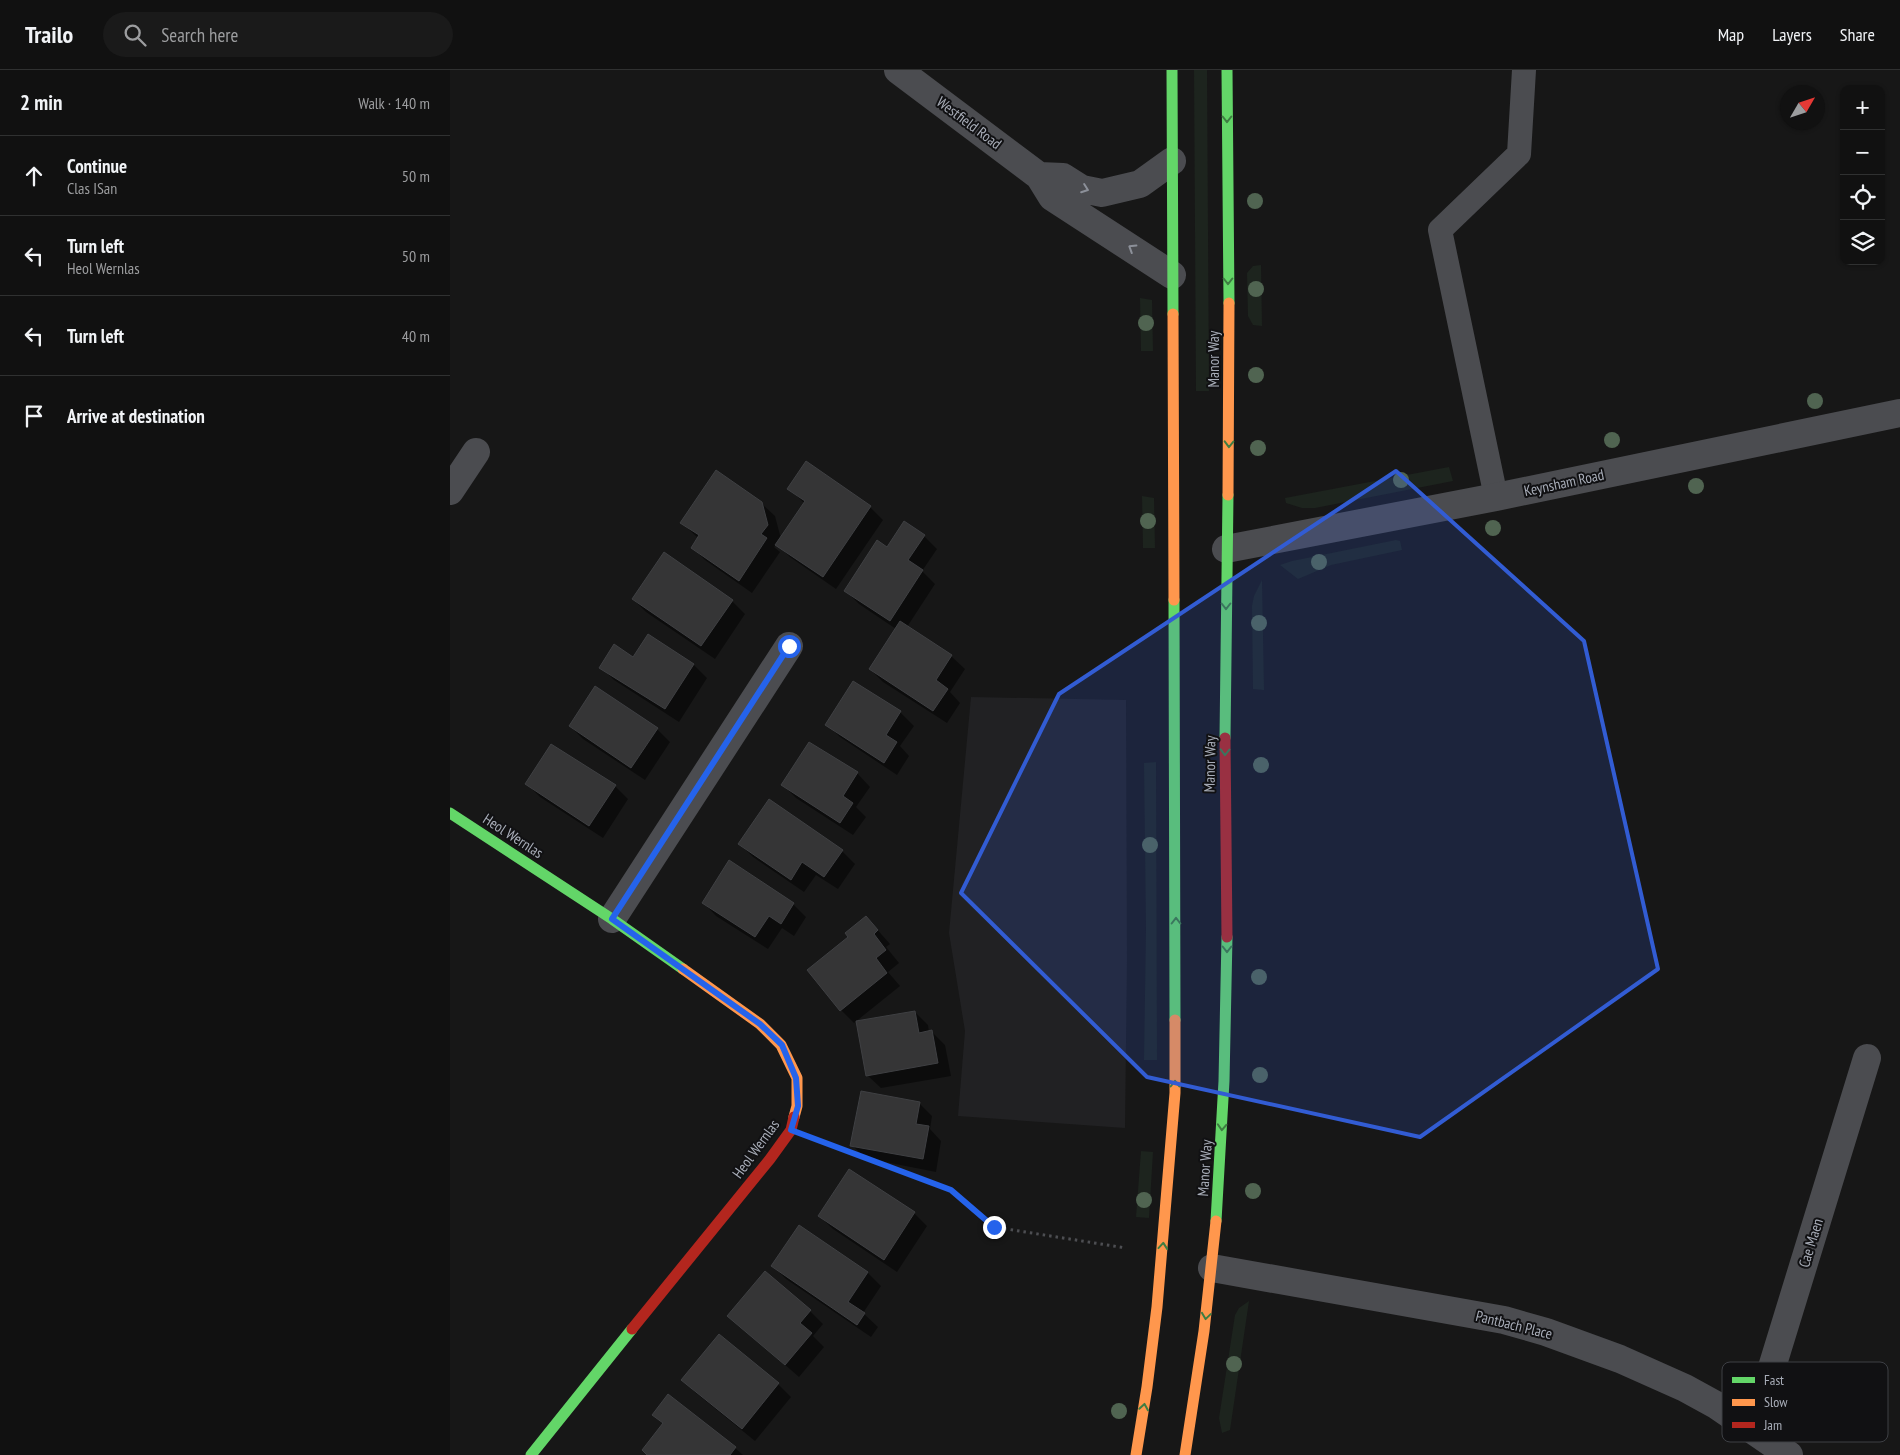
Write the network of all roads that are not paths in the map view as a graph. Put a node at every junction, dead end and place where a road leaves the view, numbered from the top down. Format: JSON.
{"nodes":[{"id":1,"x":898,"y":70,"type":"edge"},
{"id":2,"x":1172,"y":70,"type":"edge"},
{"id":3,"x":1227,"y":70,"type":"edge"},
{"id":4,"x":1524,"y":70,"type":"edge"},
{"id":5,"x":1172,"y":161,"type":"junction"},
{"id":6,"x":1039,"y":176,"type":"junction"},
{"id":7,"x":1172,"y":275,"type":"junction"},
{"id":8,"x":1900,"y":413,"type":"edge"},
{"id":9,"x":476,"y":452,"type":"dead end"},
{"id":10,"x":450,"y":490,"type":"edge"},
{"id":11,"x":1496,"y":497,"type":"junction"},
{"id":12,"x":1226,"y":549,"type":"junction"},
{"id":13,"x":789,"y":646,"type":"dead end"},
{"id":14,"x":450,"y":813,"type":"edge"},
{"id":15,"x":612,"y":919,"type":"junction"},
{"id":16,"x":1867,"y":1058,"type":"dead end"},
{"id":17,"x":1212,"y":1268,"type":"junction"},
{"id":18,"x":1774,"y":1362,"type":"edge"},
{"id":19,"x":1722,"y":1409,"type":"edge"},
{"id":20,"x":1770,"y":1442,"type":"edge"},
{"id":21,"x":531,"y":1455,"type":"edge"},
{"id":22,"x":1136,"y":1455,"type":"edge"},
{"id":23,"x":1185,"y":1455,"type":"edge"},
{"id":24,"x":1790,"y":1455,"type":"edge"}],
"edges":[{"from":1,"to":6,"type":"street","name":"Westfield Road"},
{"from":2,"to":5,"type":"main road"},
{"from":3,"to":12,"type":"main road","name":"Manor Way","one_way":true},
{"from":4,"to":11,"type":"lane"},
{"from":6,"to":5,"type":"street","one_way":true},
{"from":5,"to":7,"type":"main road"},
{"from":7,"to":6,"type":"street","name":"Westfield Road","one_way":true},
{"from":22,"to":7,"type":"main road","one_way":true},
{"from":8,"to":11,"type":"street","name":"Keynsham Road"},
{"from":9,"to":10,"type":"street"},
{"from":11,"to":12,"type":"street","name":"Keynsham Road"},
{"from":12,"to":17,"type":"main road","name":"Manor Way","one_way":true},
{"from":13,"to":15,"type":"street"},
{"from":14,"to":15,"type":"main road","name":"Heol Wernlas"},
{"from":15,"to":21,"type":"main road","name":"Heol Wernlas"},
{"from":16,"to":18,"type":"street","name":"Cae Maen"},
{"from":17,"to":19,"type":"street","name":"Pantbach Place"},
{"from":17,"to":23,"type":"main road","name":"Manor Way","one_way":true},
{"from":20,"to":24,"type":"street","name":"Pantbach Place"}]}
